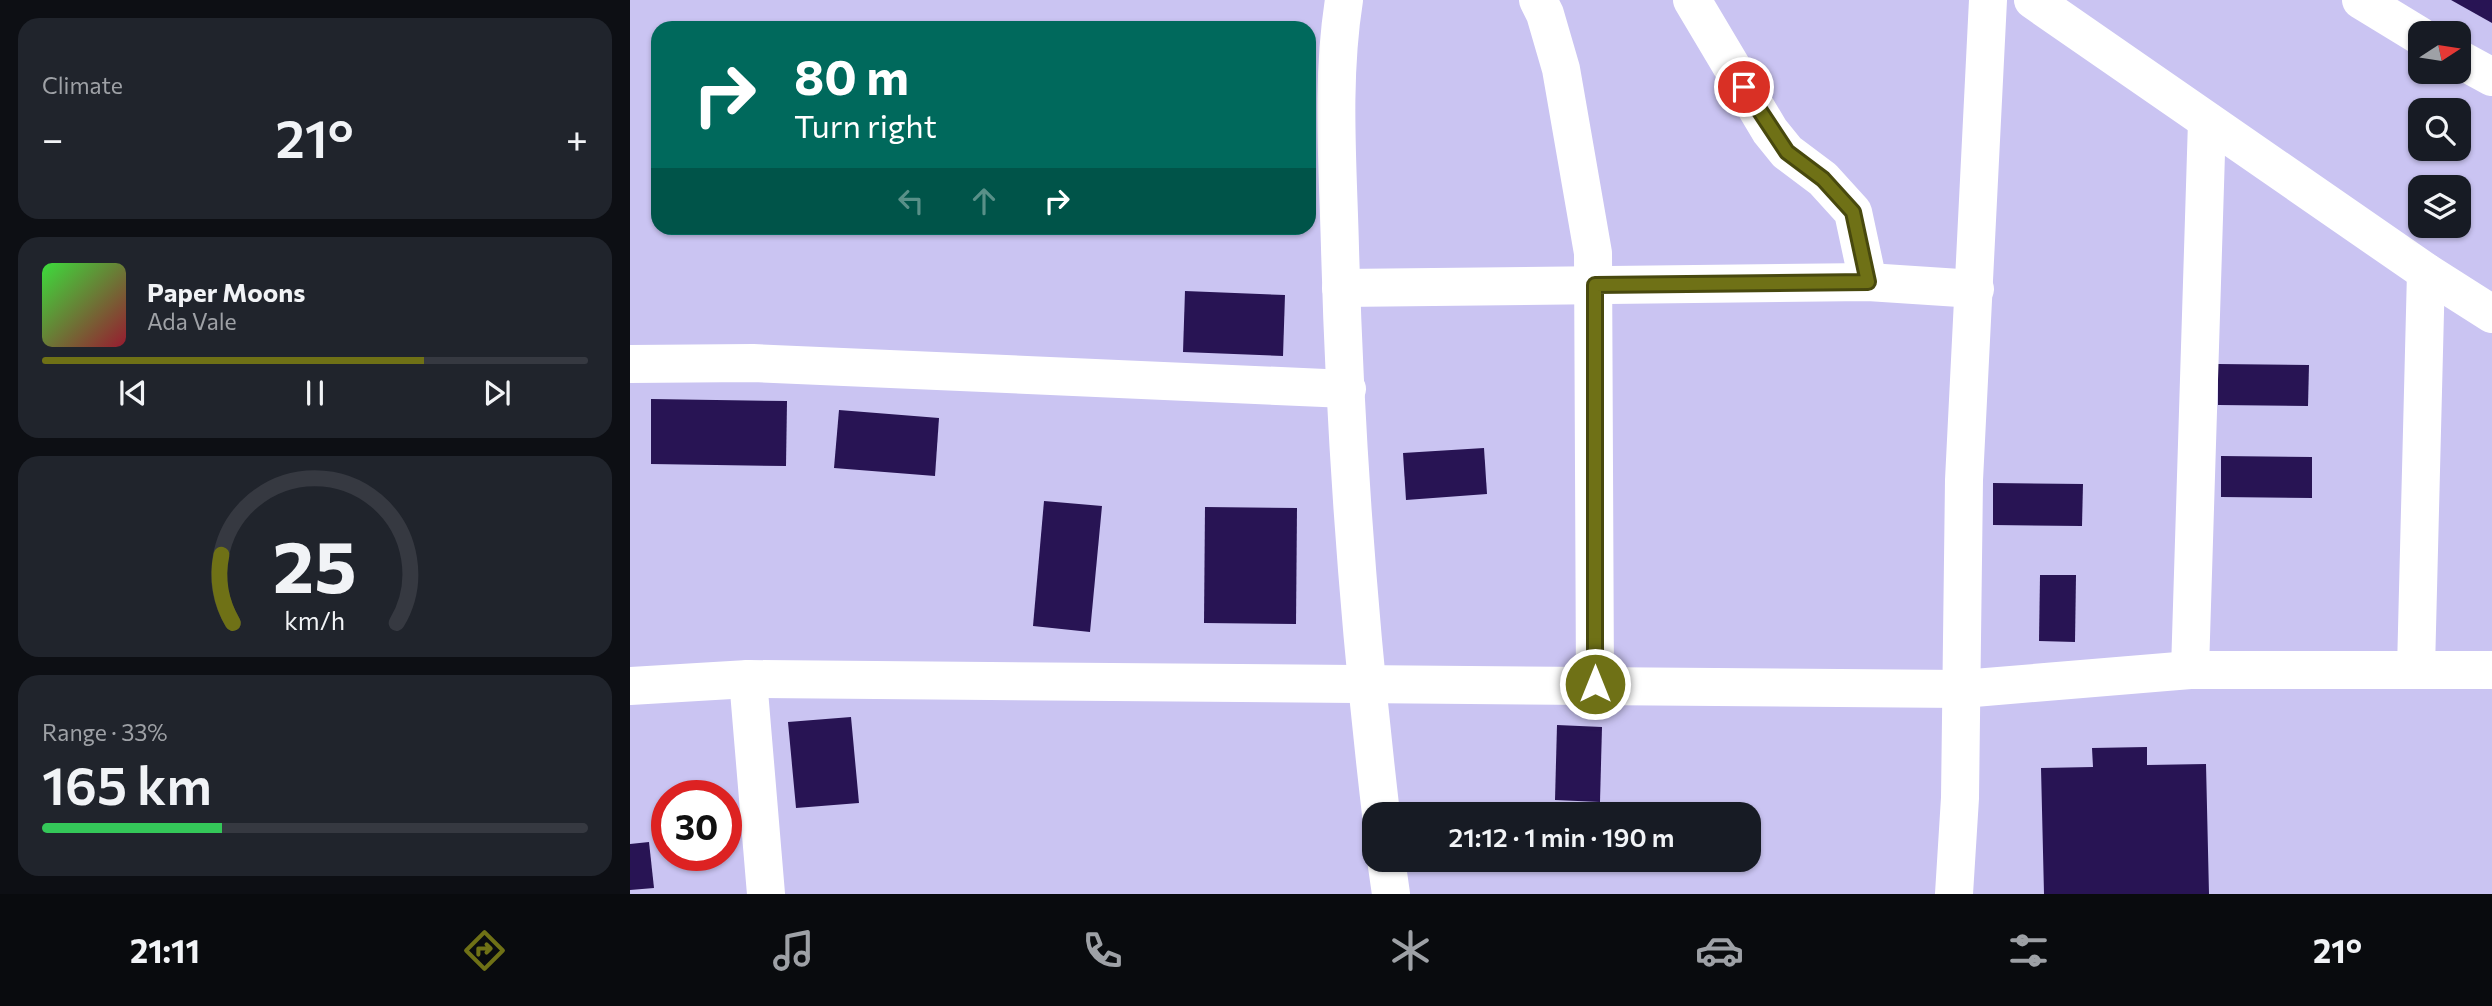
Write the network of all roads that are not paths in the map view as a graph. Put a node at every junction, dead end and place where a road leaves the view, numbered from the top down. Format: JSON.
{"nodes":[{"id":1,"x":1344,"y":0,"type":"edge"},
{"id":2,"x":1538,"y":0,"type":"edge"},
{"id":3,"x":1692,"y":0,"type":"edge"},
{"id":4,"x":1988,"y":0,"type":"edge"},
{"id":5,"x":2033,"y":0,"type":"edge"},
{"id":6,"x":2361,"y":0,"type":"edge"},
{"id":7,"x":2408,"y":29,"type":"edge"},
{"id":8,"x":2471,"y":66,"type":"edge"},
{"id":9,"x":2492,"y":77,"type":"edge"},
{"id":10,"x":2207,"y":121,"type":"junction"},
{"id":11,"x":2426,"y":272,"type":"junction"},
{"id":12,"x":1868,"y":282,"type":"junction"},
{"id":13,"x":1595,"y":285,"type":"junction"},
{"id":14,"x":1341,"y":288,"type":"junction"},
{"id":15,"x":1975,"y":289,"type":"junction"},
{"id":16,"x":2492,"y":314,"type":"edge"},
{"id":17,"x":630,"y":364,"type":"edge"},
{"id":18,"x":1347,"y":389,"type":"junction"},
{"id":19,"x":2416,"y":669,"type":"junction"},
{"id":20,"x":2190,"y":670,"type":"junction"},
{"id":21,"x":2492,"y":670,"type":"edge"},
{"id":22,"x":748,"y":679,"type":"junction"},
{"id":23,"x":1366,"y":682,"type":"junction"},
{"id":24,"x":1595,"y":684,"type":"junction"},
{"id":25,"x":630,"y":687,"type":"edge"},
{"id":26,"x":1962,"y":689,"type":"junction"},
{"id":27,"x":1380,"y":802,"type":"edge"},
{"id":28,"x":766,"y":894,"type":"edge"},
{"id":29,"x":1954,"y":894,"type":"edge"}],
"edges":[{"from":1,"to":14,"type":"street"},
{"from":2,"to":13,"type":"street"},
{"from":3,"to":12,"type":"street"},
{"from":4,"to":15,"type":"street"},
{"from":5,"to":10,"type":"street"},
{"from":6,"to":7,"type":"street"},
{"from":8,"to":9,"type":"street"},
{"from":10,"to":11,"type":"street"},
{"from":10,"to":20,"type":"street"},
{"from":11,"to":16,"type":"street"},
{"from":11,"to":19,"type":"street"},
{"from":12,"to":13,"type":"street"},
{"from":12,"to":15,"type":"street"},
{"from":13,"to":14,"type":"street"},
{"from":13,"to":24,"type":"street"},
{"from":14,"to":18,"type":"street"},
{"from":15,"to":26,"type":"street"},
{"from":17,"to":18,"type":"street"},
{"from":18,"to":23,"type":"street"},
{"from":19,"to":20,"type":"street"},
{"from":19,"to":21,"type":"street"},
{"from":20,"to":26,"type":"street"},
{"from":22,"to":23,"type":"street"},
{"from":22,"to":25,"type":"street"},
{"from":22,"to":28,"type":"street"},
{"from":23,"to":24,"type":"street"},
{"from":23,"to":27,"type":"street"},
{"from":24,"to":26,"type":"street"},
{"from":26,"to":29,"type":"street"}]}
